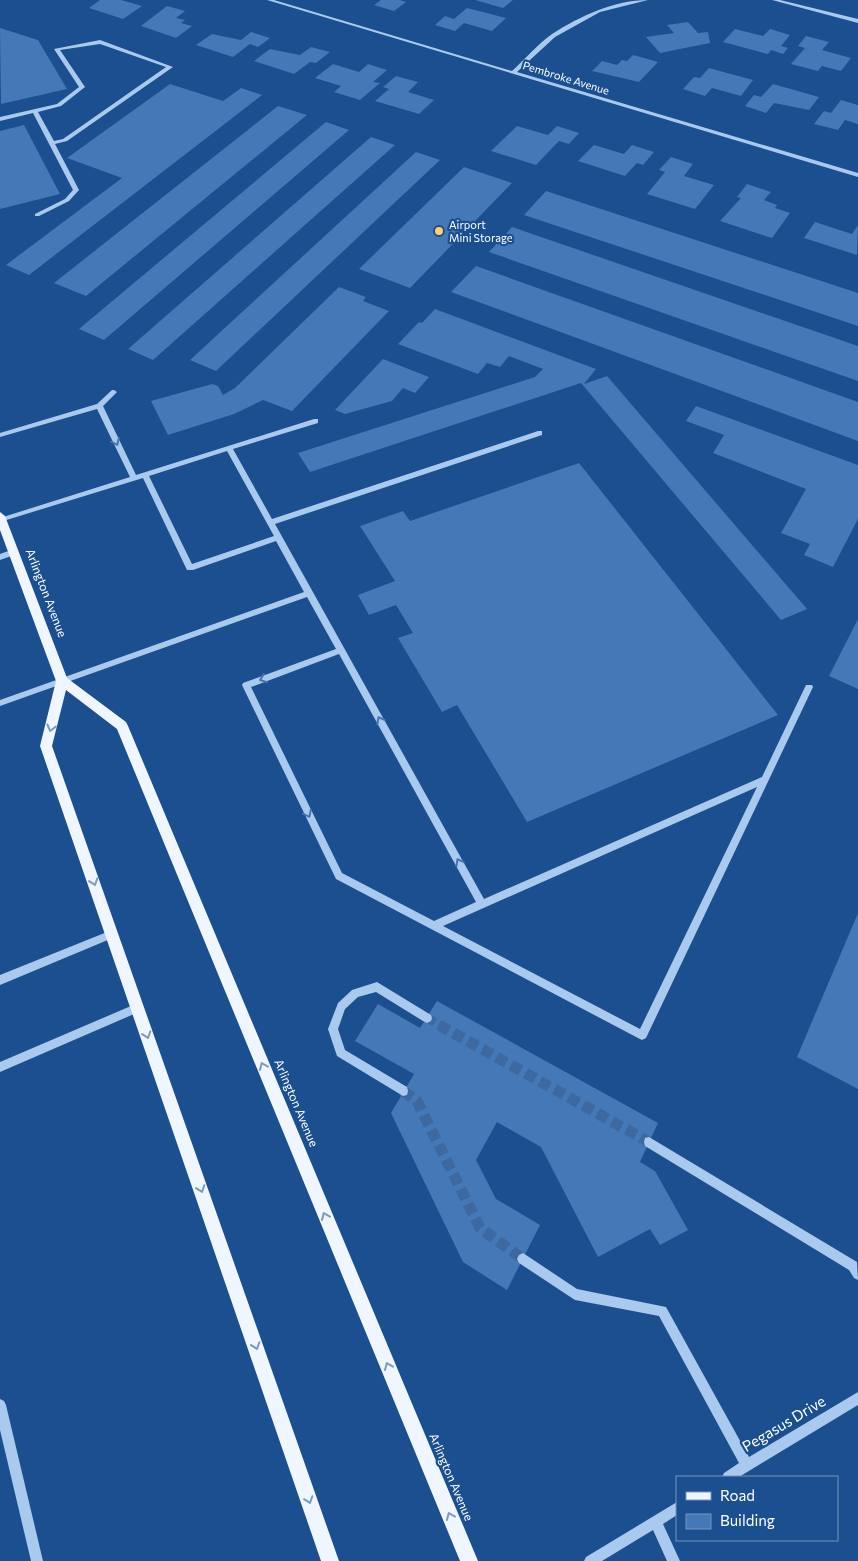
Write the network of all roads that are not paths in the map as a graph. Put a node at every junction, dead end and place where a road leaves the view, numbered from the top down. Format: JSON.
{"nodes":[{"id":1,"x":269,"y":0,"type":"edge"},
{"id":2,"x":646,"y":0,"type":"edge"},
{"id":3,"x":774,"y":0,"type":"edge"},
{"id":4,"x":858,"y":22,"type":"edge"},
{"id":5,"x":513,"y":73,"type":"junction"},
{"id":6,"x":35,"y":111,"type":"junction"},
{"id":7,"x":0,"y":119,"type":"edge"},
{"id":8,"x":52,"y":143,"type":"junction"},
{"id":9,"x":858,"y":175,"type":"edge"},
{"id":10,"x":37,"y":215,"type":"dead end"},
{"id":11,"x":114,"y":392,"type":"dead end"},
{"id":12,"x":99,"y":406,"type":"junction"},
{"id":13,"x":316,"y":421,"type":"dead end"},
{"id":14,"x":540,"y":433,"type":"dead end"},
{"id":15,"x":0,"y":435,"type":"edge"},
{"id":16,"x":229,"y":448,"type":"junction"},
{"id":17,"x":145,"y":475,"type":"junction"},
{"id":18,"x":134,"y":478,"type":"junction"},
{"id":19,"x":1,"y":518,"type":"edge"},
{"id":20,"x":270,"y":523,"type":"junction"},
{"id":21,"x":279,"y":537,"type":"junction"},
{"id":22,"x":14,"y":552,"type":"junction"},
{"id":23,"x":0,"y":557,"type":"edge"},
{"id":24,"x":309,"y":593,"type":"junction"},
{"id":25,"x":341,"y":650,"type":"junction"},
{"id":26,"x":62,"y":680,"type":"junction"},
{"id":27,"x":809,"y":687,"type":"dead end"},
{"id":28,"x":0,"y":703,"type":"edge"},
{"id":29,"x":765,"y":779,"type":"junction"},
{"id":30,"x":482,"y":904,"type":"junction"},
{"id":31,"x":433,"y":926,"type":"junction"},
{"id":32,"x":112,"y":934,"type":"junction"},
{"id":33,"x":0,"y":980,"type":"edge"},
{"id":34,"x":138,"y":1008,"type":"junction"},
{"id":35,"x":426,"y":1018,"type":"tunnel mouth"},
{"id":36,"x":0,"y":1067,"type":"edge"},
{"id":37,"x":403,"y":1091,"type":"tunnel mouth"},
{"id":38,"x":649,"y":1142,"type":"tunnel mouth"},
{"id":39,"x":523,"y":1259,"type":"tunnel mouth"},
{"id":40,"x":858,"y":1274,"type":"edge"},
{"id":41,"x":858,"y":1398,"type":"edge"},
{"id":42,"x":0,"y":1406,"type":"edge"},
{"id":43,"x":747,"y":1465,"type":"junction"},
{"id":44,"x":730,"y":1476,"type":"edge"},
{"id":45,"x":676,"y":1509,"type":"edge"},
{"id":46,"x":656,"y":1521,"type":"junction"},
{"id":47,"x":37,"y":1561,"type":"edge"},
{"id":48,"x":330,"y":1561,"type":"edge"},
{"id":49,"x":468,"y":1561,"type":"edge"},
{"id":50,"x":590,"y":1561,"type":"edge"},
{"id":51,"x":674,"y":1561,"type":"edge"}],
"edges":[{"from":1,"to":5,"type":"street","name":"Pembroke Avenue"},
{"from":2,"to":5,"type":"street"},
{"from":3,"to":4,"type":"street"},
{"from":5,"to":9,"type":"street","name":"Pembroke Avenue"},
{"from":6,"to":7,"type":"street"},
{"from":6,"to":8,"type":"street"},
{"from":6,"to":8,"type":"street"},
{"from":8,"to":10,"type":"street"},
{"from":11,"to":12,"type":"street"},
{"from":12,"to":15,"type":"street"},
{"from":12,"to":18,"type":"street","one_way":true},
{"from":13,"to":16,"type":"street"},
{"from":14,"to":20,"type":"street"},
{"from":16,"to":17,"type":"street"},
{"from":16,"to":20,"type":"street"},
{"from":17,"to":18,"type":"street"},
{"from":17,"to":21,"type":"street"},
{"from":18,"to":19,"type":"street"},
{"from":19,"to":22,"type":"main road","name":"Arlington Avenue"},
{"from":20,"to":21,"type":"street"},
{"from":21,"to":24,"type":"street"},
{"from":22,"to":23,"type":"street"},
{"from":22,"to":26,"type":"main road","name":"Arlington Avenue"},
{"from":24,"to":25,"type":"street"},
{"from":24,"to":26,"type":"street"},
{"from":30,"to":25,"type":"street","one_way":true},
{"from":25,"to":31,"type":"street","one_way":true},
{"from":26,"to":28,"type":"street"},
{"from":26,"to":32,"type":"main road","one_way":true},
{"from":49,"to":26,"type":"main road","name":"Arlington Avenue","one_way":true},
{"from":27,"to":29,"type":"street"},
{"from":29,"to":30,"type":"street"},
{"from":29,"to":31,"type":"street"},
{"from":30,"to":31,"type":"street"},
{"from":32,"to":33,"type":"street"},
{"from":32,"to":34,"type":"main road"},
{"from":34,"to":36,"type":"street"},
{"from":34,"to":48,"type":"main road","one_way":true},
{"from":35,"to":37,"type":"street"},
{"from":38,"to":40,"type":"street"},
{"from":39,"to":43,"type":"street"},
{"from":41,"to":43,"type":"street","name":"Pegasus Drive"},
{"from":42,"to":47,"type":"street"},
{"from":43,"to":44,"type":"street","name":"Pegasus Drive"},
{"from":45,"to":46,"type":"street"},
{"from":46,"to":50,"type":"street"},
{"from":46,"to":51,"type":"street"}]}
